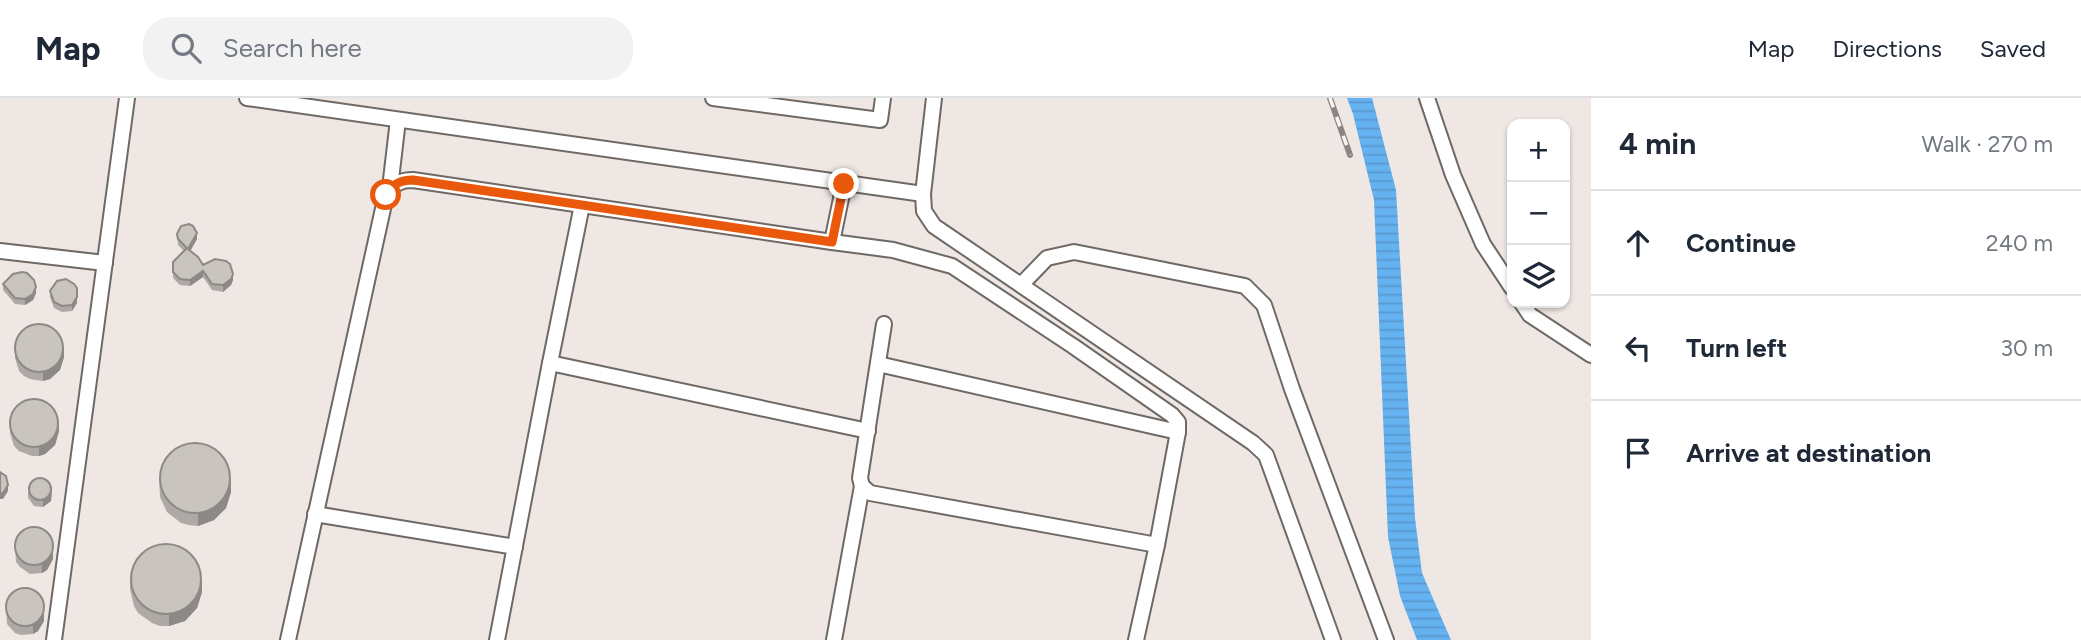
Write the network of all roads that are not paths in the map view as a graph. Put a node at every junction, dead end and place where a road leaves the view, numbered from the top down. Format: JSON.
{"nodes":[{"id":1,"x":127,"y":98,"type":"edge"},
{"id":2,"x":247,"y":98,"type":"edge"},
{"id":3,"x":713,"y":98,"type":"edge"},
{"id":4,"x":883,"y":98,"type":"edge"},
{"id":5,"x":934,"y":98,"type":"edge"},
{"id":6,"x":1427,"y":98,"type":"edge"},
{"id":7,"x":398,"y":120,"type":"junction"},
{"id":8,"x":844,"y":184,"type":"junction"},
{"id":9,"x":390,"y":188,"type":"junction"},
{"id":10,"x":923,"y":194,"type":"junction"},
{"id":11,"x":582,"y":205,"type":"junction"},
{"id":12,"x":832,"y":242,"type":"junction"},
{"id":13,"x":0,"y":251,"type":"edge"},
{"id":14,"x":105,"y":264,"type":"junction"},
{"id":15,"x":1507,"y":280,"type":"edge"},
{"id":16,"x":1021,"y":285,"type":"junction"},
{"id":17,"x":1525,"y":308,"type":"edge"},
{"id":18,"x":884,"y":324,"type":"dead end"},
{"id":19,"x":1591,"y":355,"type":"edge"},
{"id":20,"x":550,"y":363,"type":"junction"},
{"id":21,"x":878,"y":364,"type":"junction"},
{"id":22,"x":868,"y":431,"type":"junction"},
{"id":23,"x":1178,"y":432,"type":"junction"},
{"id":24,"x":862,"y":486,"type":"junction"},
{"id":25,"x":315,"y":514,"type":"junction"},
{"id":26,"x":1157,"y":545,"type":"junction"},
{"id":27,"x":515,"y":547,"type":"junction"},
{"id":28,"x":54,"y":640,"type":"edge"},
{"id":29,"x":288,"y":640,"type":"edge"},
{"id":30,"x":497,"y":640,"type":"edge"},
{"id":31,"x":834,"y":640,"type":"edge"},
{"id":32,"x":1136,"y":640,"type":"edge"},
{"id":33,"x":1333,"y":640,"type":"edge"},
{"id":34,"x":1387,"y":640,"type":"edge"}],
"edges":[{"from":1,"to":14,"type":"street"},
{"from":2,"to":7,"type":"street"},
{"from":3,"to":4,"type":"street"},
{"from":5,"to":10,"type":"street"},
{"from":6,"to":15,"type":"street"},
{"from":7,"to":8,"type":"street"},
{"from":7,"to":9,"type":"street"},
{"from":8,"to":10,"type":"street"},
{"from":8,"to":12,"type":"street"},
{"from":9,"to":11,"type":"street"},
{"from":9,"to":25,"type":"street"},
{"from":10,"to":16,"type":"street"},
{"from":11,"to":12,"type":"street"},
{"from":11,"to":20,"type":"street"},
{"from":12,"to":23,"type":"street"},
{"from":13,"to":14,"type":"street"},
{"from":14,"to":28,"type":"street"},
{"from":16,"to":33,"type":"street"},
{"from":16,"to":34,"type":"street"},
{"from":17,"to":19,"type":"street"},
{"from":18,"to":21,"type":"street"},
{"from":20,"to":22,"type":"street"},
{"from":20,"to":27,"type":"street"},
{"from":21,"to":22,"type":"street"},
{"from":21,"to":23,"type":"street"},
{"from":22,"to":24,"type":"street"},
{"from":23,"to":26,"type":"street"},
{"from":24,"to":26,"type":"street"},
{"from":24,"to":31,"type":"street"},
{"from":25,"to":27,"type":"street"},
{"from":25,"to":29,"type":"street"},
{"from":26,"to":32,"type":"street"},
{"from":27,"to":30,"type":"street"}]}
